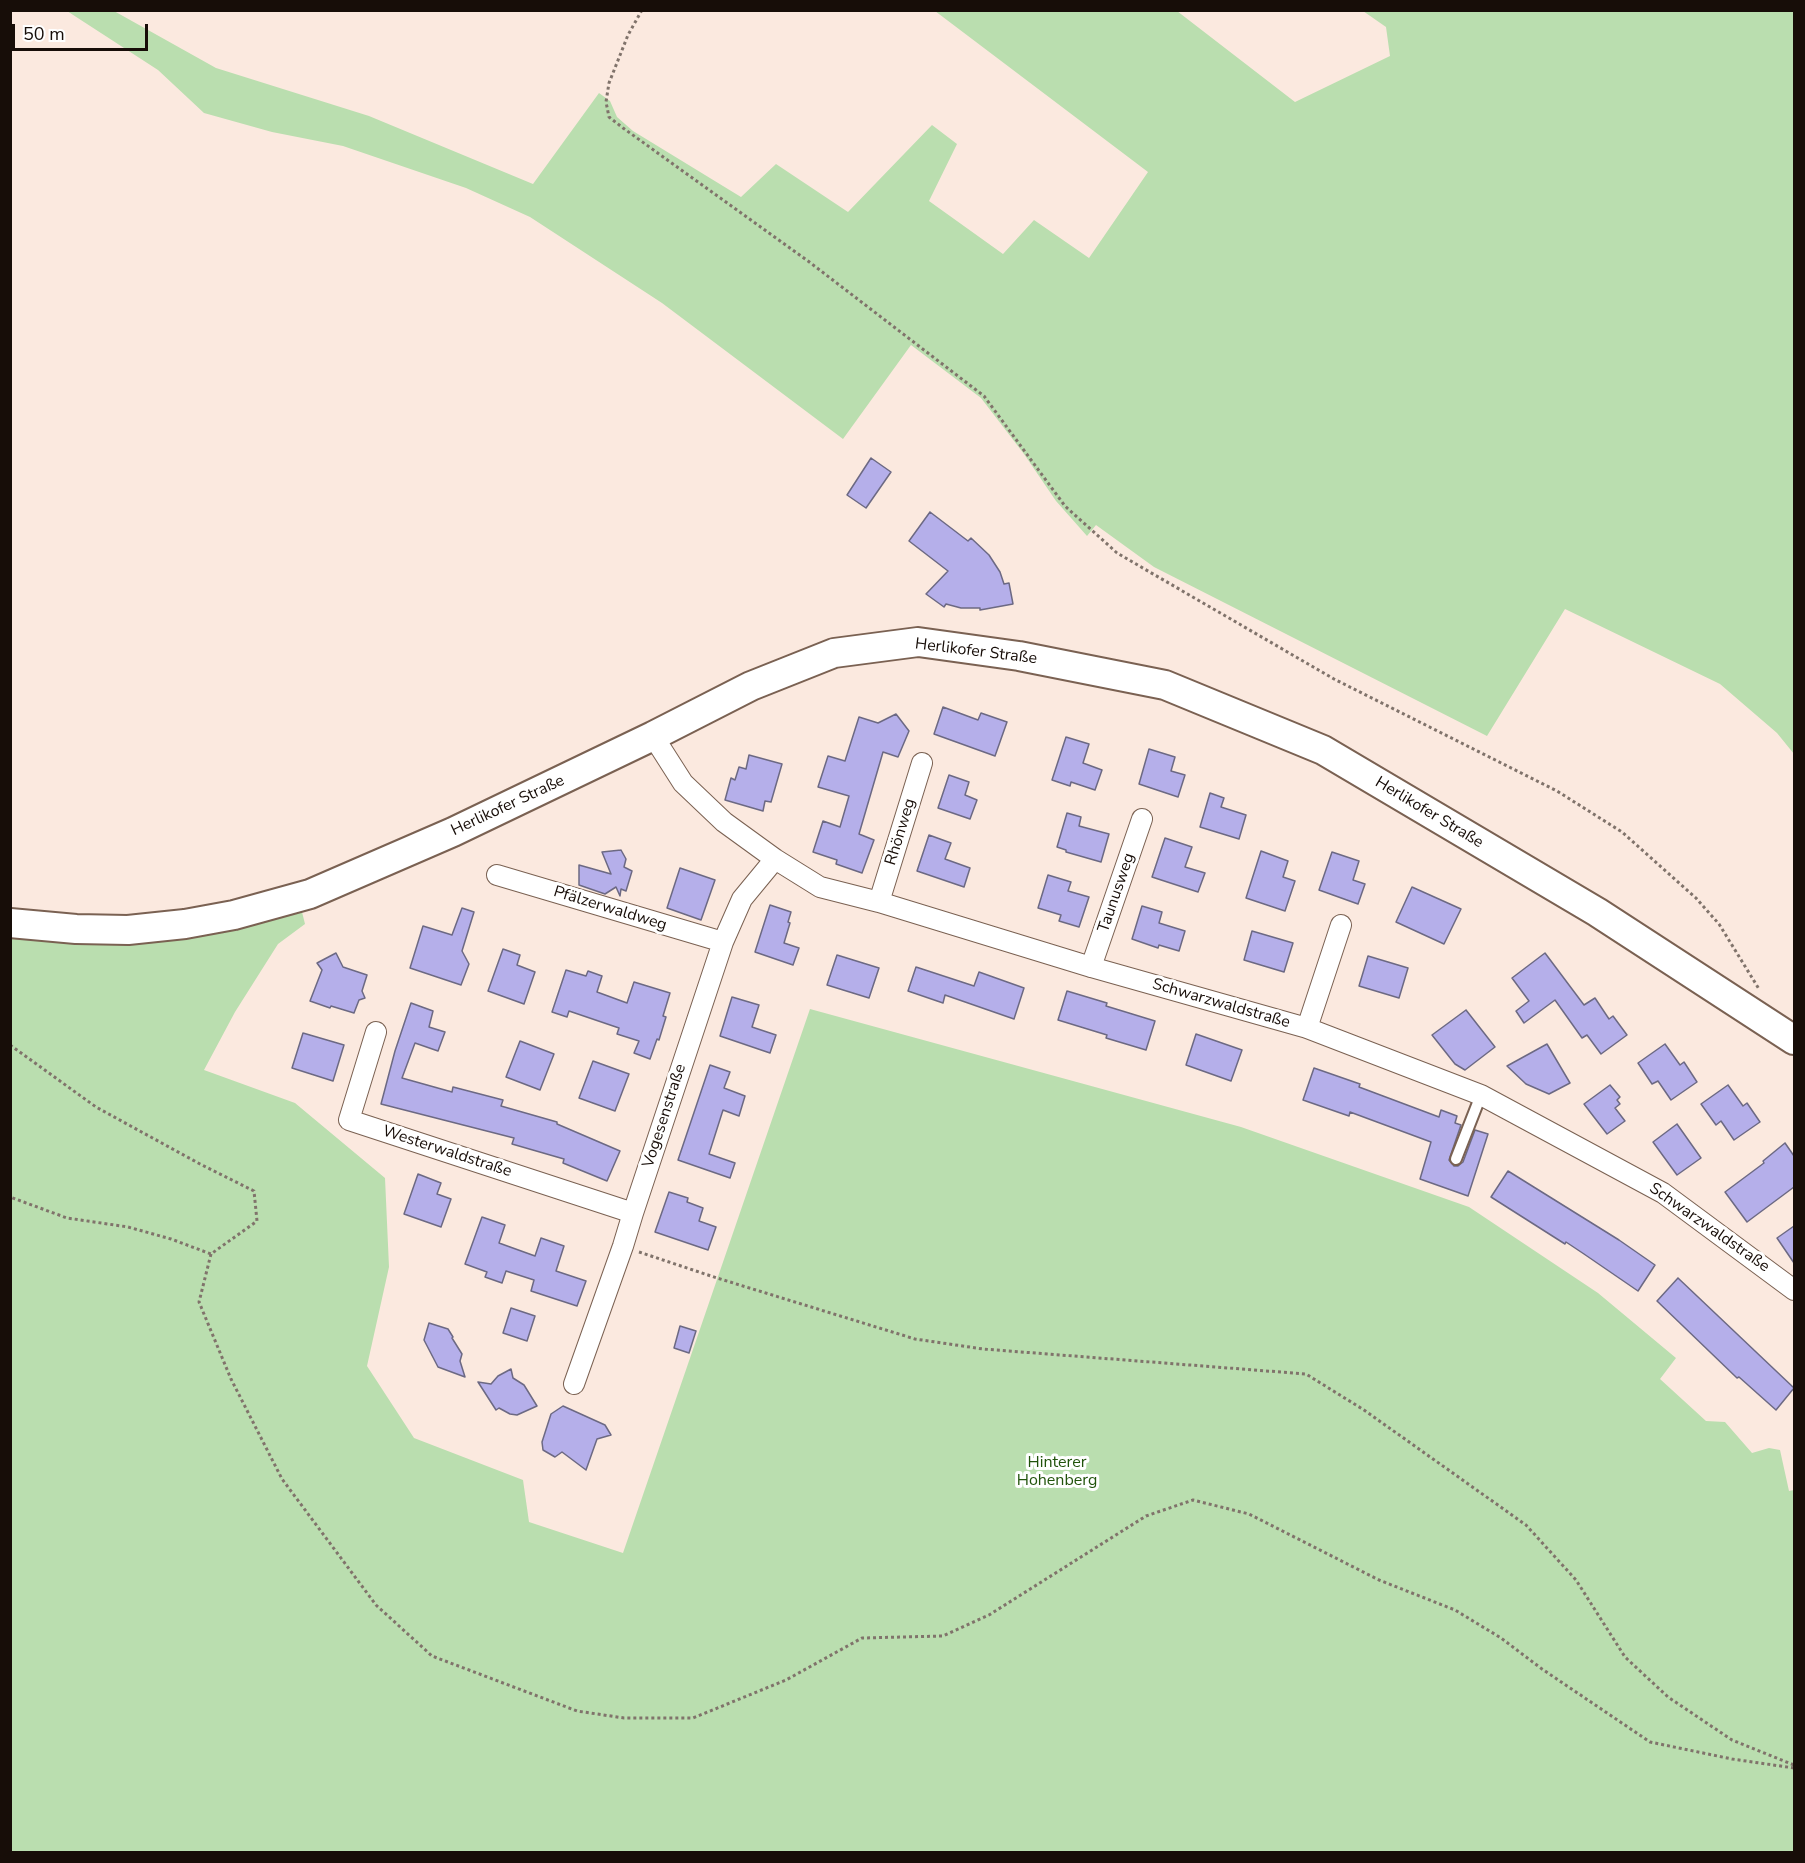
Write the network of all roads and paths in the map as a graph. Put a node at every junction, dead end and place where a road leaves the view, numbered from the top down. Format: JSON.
{"nodes":[{"id":1,"x":642,"y":10,"type":"edge"},
{"id":2,"x":653,"y":736,"type":"junction"},
{"id":3,"x":922,"y":763,"type":"dead end"},
{"id":4,"x":1142,"y":819,"type":"dead end"},
{"id":5,"x":775,"y":859,"type":"junction"},
{"id":6,"x":497,"y":875,"type":"dead end"},
{"id":7,"x":879,"y":902,"type":"junction"},
{"id":8,"x":10,"y":922,"type":"edge"},
{"id":9,"x":1341,"y":925,"type":"dead end"},
{"id":10,"x":723,"y":942,"type":"junction"},
{"id":11,"x":1091,"y":967,"type":"junction"},
{"id":12,"x":1761,"y":992,"type":"dead end"},
{"id":13,"x":1307,"y":1028,"type":"junction"},
{"id":14,"x":376,"y":1032,"type":"dead end"},
{"id":15,"x":1794,"y":1040,"type":"edge"},
{"id":16,"x":10,"y":1045,"type":"edge"},
{"id":17,"x":1480,"y":1095,"type":"junction"},
{"id":18,"x":1456,"y":1159,"type":"dead end"},
{"id":19,"x":10,"y":1197,"type":"edge"},
{"id":20,"x":633,"y":1213,"type":"junction"},
{"id":21,"x":623,"y":1246,"type":"junction"},
{"id":22,"x":211,"y":1254,"type":"junction"},
{"id":23,"x":1794,"y":1290,"type":"edge"},
{"id":24,"x":574,"y":1383,"type":"dead end"},
{"id":25,"x":1794,"y":1767,"type":"edge"}],
"edges":[{"from":1,"to":12,"type":"path"},
{"from":2,"to":5,"type":"street","name":"Schwarzwaldstraße"},
{"from":2,"to":8,"type":"main road","name":"Herlikofer Straße"},
{"from":2,"to":15,"type":"main road","name":"Herlikofer Straße"},
{"from":3,"to":7,"type":"street","name":"Rhönweg"},
{"from":4,"to":11,"type":"street","name":"Taunusweg"},
{"from":5,"to":7,"type":"street","name":"Schwarzwaldstraße"},
{"from":5,"to":10,"type":"street","name":"Vogesenstraße"},
{"from":6,"to":10,"type":"street","name":"Pfälzerwaldweg"},
{"from":7,"to":11,"type":"street","name":"Schwarzwaldstraße"},
{"from":9,"to":13,"type":"street"},
{"from":10,"to":20,"type":"street","name":"Vogesenstraße"},
{"from":11,"to":13,"type":"street","name":"Schwarzwaldstraße"},
{"from":13,"to":17,"type":"street","name":"Schwarzwaldstraße"},
{"from":14,"to":20,"type":"street","name":"Westerwaldstraße"},
{"from":16,"to":22,"type":"path"},
{"from":17,"to":18,"type":"lane"},
{"from":17,"to":23,"type":"street","name":"Schwarzwaldstraße"},
{"from":19,"to":22,"type":"path"},
{"from":20,"to":21,"type":"street","name":"Vogesenstraße"},
{"from":21,"to":24,"type":"street","name":"Vogesenstraße"},
{"from":21,"to":25,"type":"path"},
{"from":22,"to":25,"type":"path"}]}
